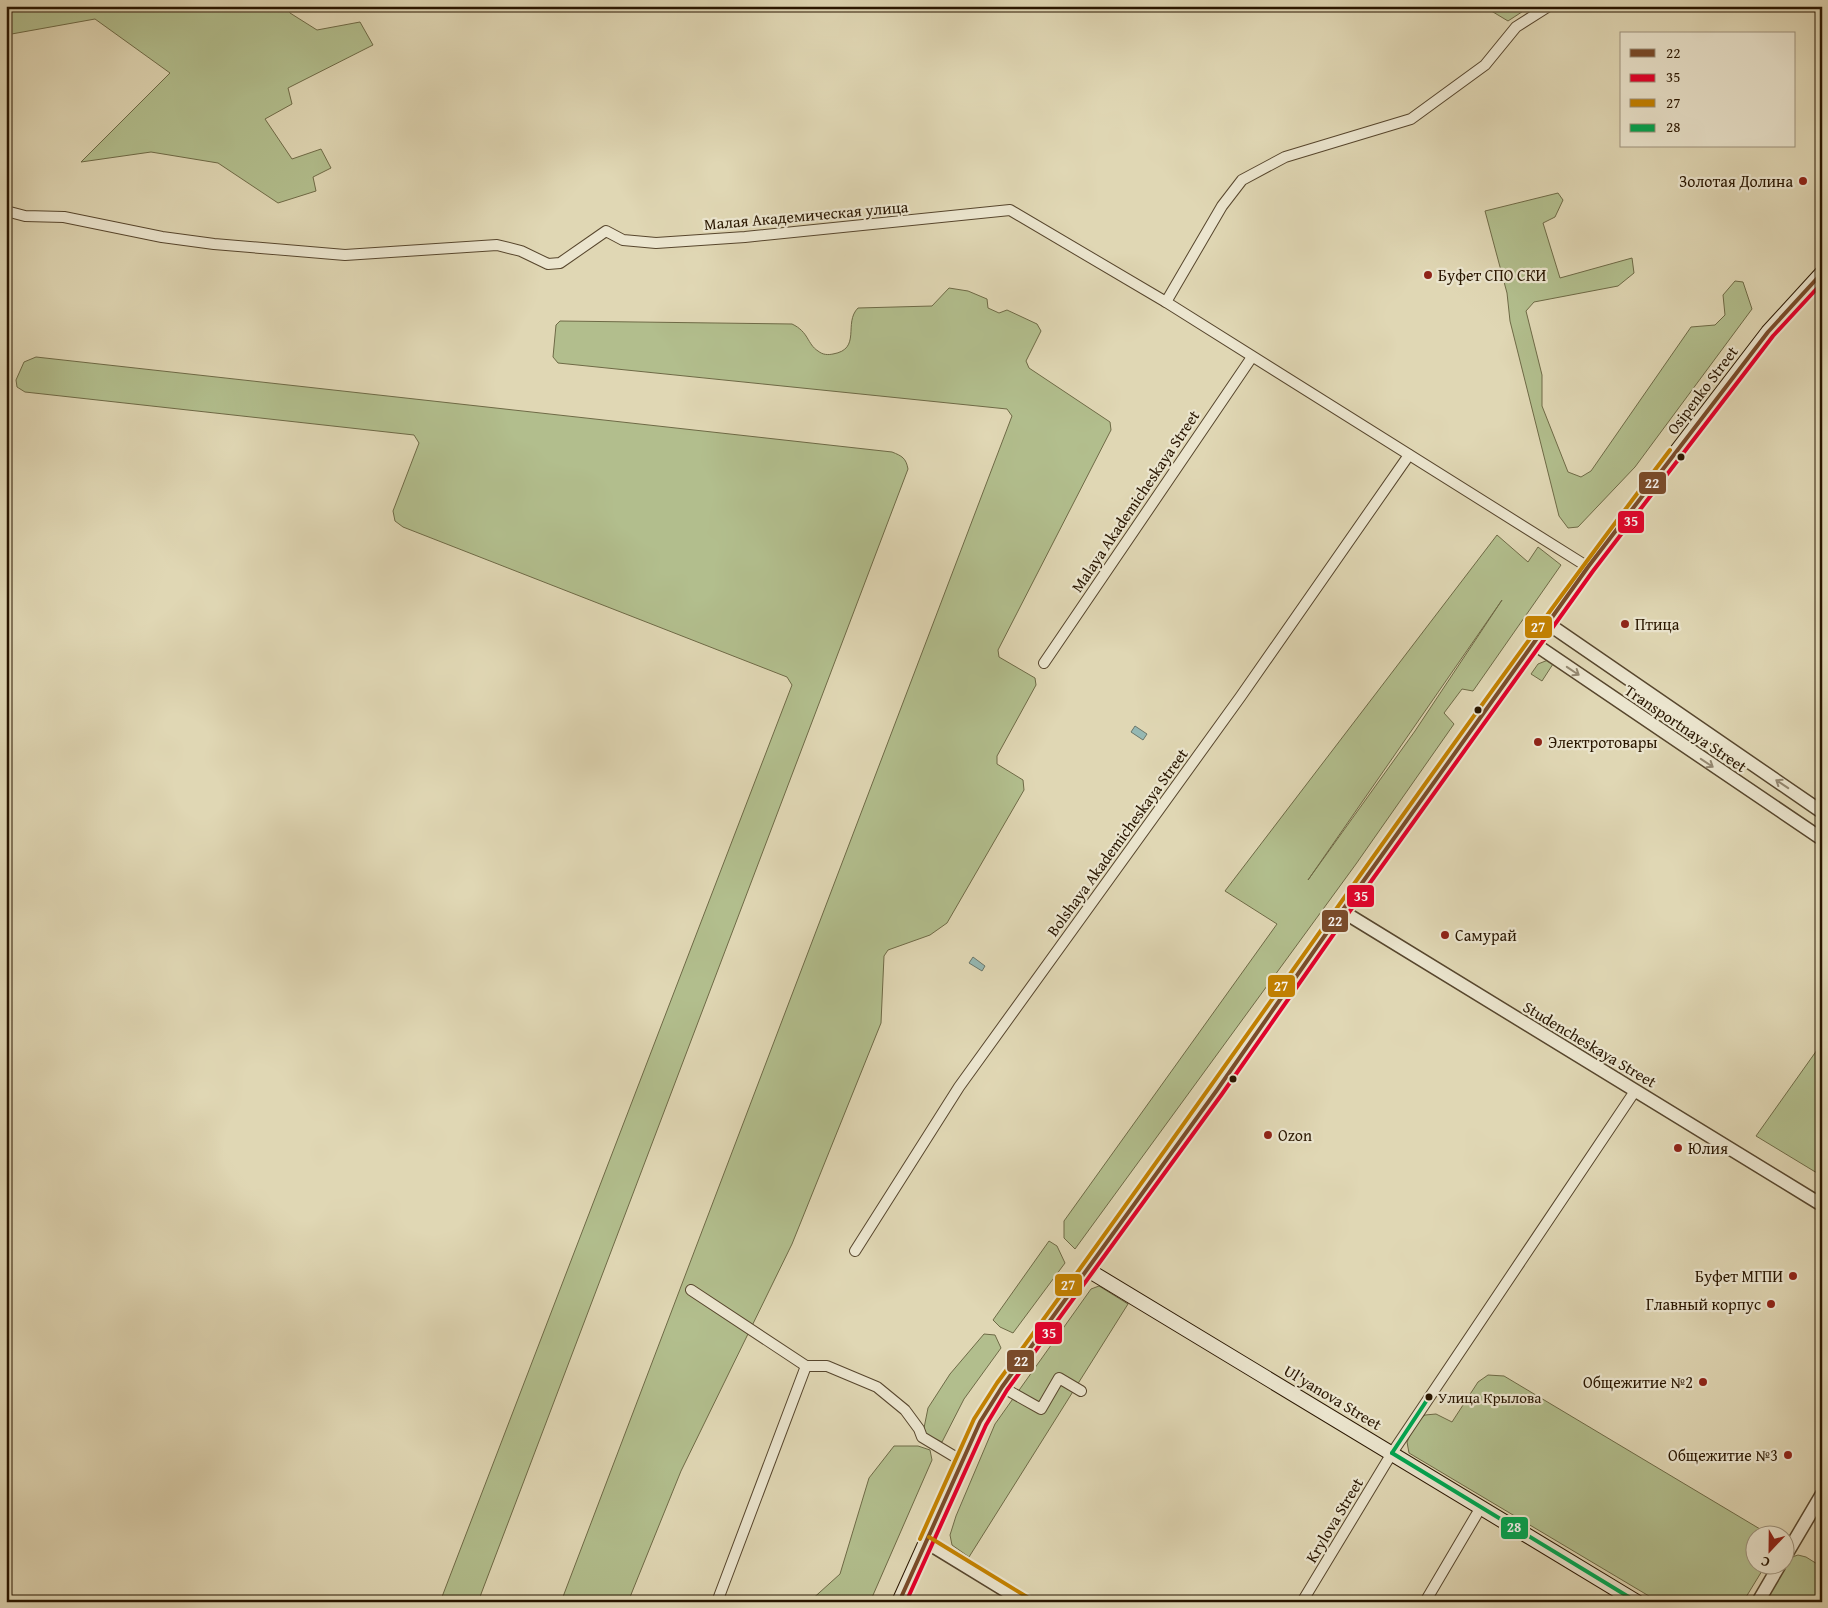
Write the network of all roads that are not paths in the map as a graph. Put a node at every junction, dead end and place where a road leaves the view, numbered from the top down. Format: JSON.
{"nodes":[{"id":1,"x":1549,"y":6,"type":"edge"},
{"id":2,"x":6,"y":211,"type":"edge"},
{"id":3,"x":1822,"y":274,"type":"edge"},
{"id":4,"x":1166,"y":302,"type":"junction"},
{"id":5,"x":1252,"y":356,"type":"junction"},
{"id":6,"x":1410,"y":454,"type":"junction"},
{"id":7,"x":1588,"y":567,"type":"junction"},
{"id":8,"x":1548,"y":623,"type":"junction"},
{"id":9,"x":1533,"y":643,"type":"junction"},
{"id":10,"x":1044,"y":663,"type":"dead end"},
{"id":11,"x":1822,"y":812,"type":"edge"},
{"id":12,"x":1822,"y":840,"type":"edge"},
{"id":13,"x":1342,"y":911,"type":"junction"},
{"id":14,"x":1635,"y":1091,"type":"junction"},
{"id":15,"x":1822,"y":1205,"type":"edge"},
{"id":16,"x":855,"y":1251,"type":"dead end"},
{"id":17,"x":1088,"y":1270,"type":"junction"},
{"id":18,"x":691,"y":1290,"type":"dead end"},
{"id":19,"x":806,"y":1366,"type":"junction"},
{"id":20,"x":1002,"y":1387,"type":"junction"},
{"id":21,"x":1081,"y":1391,"type":"dead end"},
{"id":22,"x":1392,"y":1453,"type":"junction"},
{"id":23,"x":962,"y":1461,"type":"junction"},
{"id":24,"x":1822,"y":1494,"type":"edge"},
{"id":25,"x":1481,"y":1507,"type":"junction"},
{"id":26,"x":1796,"y":1538,"type":"edge"},
{"id":27,"x":926,"y":1542,"type":"junction"},
{"id":28,"x":1773,"y":1576,"type":"edge"},
{"id":29,"x":1631,"y":1600,"type":"edge"},
{"id":30,"x":717,"y":1602,"type":"edge"},
{"id":31,"x":899,"y":1602,"type":"edge"},
{"id":32,"x":1024,"y":1602,"type":"edge"},
{"id":33,"x":1302,"y":1602,"type":"edge"},
{"id":34,"x":1425,"y":1602,"type":"edge"},
{"id":35,"x":1758,"y":1602,"type":"edge"}],
"edges":[{"from":1,"to":4,"type":"street"},
{"from":2,"to":4,"type":"street","name":"Малая Академическая улица"},
{"from":3,"to":7,"type":"main road","name":"Osipenko Street"},
{"from":4,"to":5,"type":"street"},
{"from":5,"to":6,"type":"street"},
{"from":5,"to":10,"type":"street","name":"Malaya Akademicheskaya Street"},
{"from":6,"to":7,"type":"street"},
{"from":6,"to":16,"type":"street","name":"Bolshaya Akademicheskaya Street"},
{"from":7,"to":8,"type":"main road","name":"Osipenko Street"},
{"from":8,"to":9,"type":"main road","name":"Osipenko Street"},
{"from":11,"to":8,"type":"street","name":"Transportnaya Street","one_way":true},
{"from":9,"to":12,"type":"street","name":"Transportnaya Street","one_way":true},
{"from":9,"to":13,"type":"main road","name":"Osipenko Street"},
{"from":13,"to":14,"type":"street","name":"Studencheskaya Street"},
{"from":13,"to":17,"type":"main road","name":"Osipenko Street"},
{"from":14,"to":15,"type":"street","name":"Studencheskaya Street"},
{"from":14,"to":22,"type":"street","name":"Krylova Street"},
{"from":17,"to":20,"type":"main road","name":"Osipenko Street"},
{"from":17,"to":22,"type":"main road","name":"Ul'yanova Street"},
{"from":18,"to":19,"type":"street"},
{"from":19,"to":23,"type":"street"},
{"from":19,"to":30,"type":"street"},
{"from":20,"to":21,"type":"street"},
{"from":20,"to":23,"type":"main road","name":"Osipenko Street"},
{"from":22,"to":25,"type":"main road","name":"Ul'yanova Street"},
{"from":22,"to":33,"type":"street","name":"Krylova Street"},
{"from":23,"to":27,"type":"main road","name":"Osipenko Street"},
{"from":24,"to":26,"type":"street"},
{"from":25,"to":29,"type":"main road","name":"Ul'yanova Street"},
{"from":25,"to":34,"type":"street"},
{"from":27,"to":31,"type":"main road","name":"Osipenko Street"},
{"from":27,"to":32,"type":"street"},
{"from":28,"to":35,"type":"street"}]}
